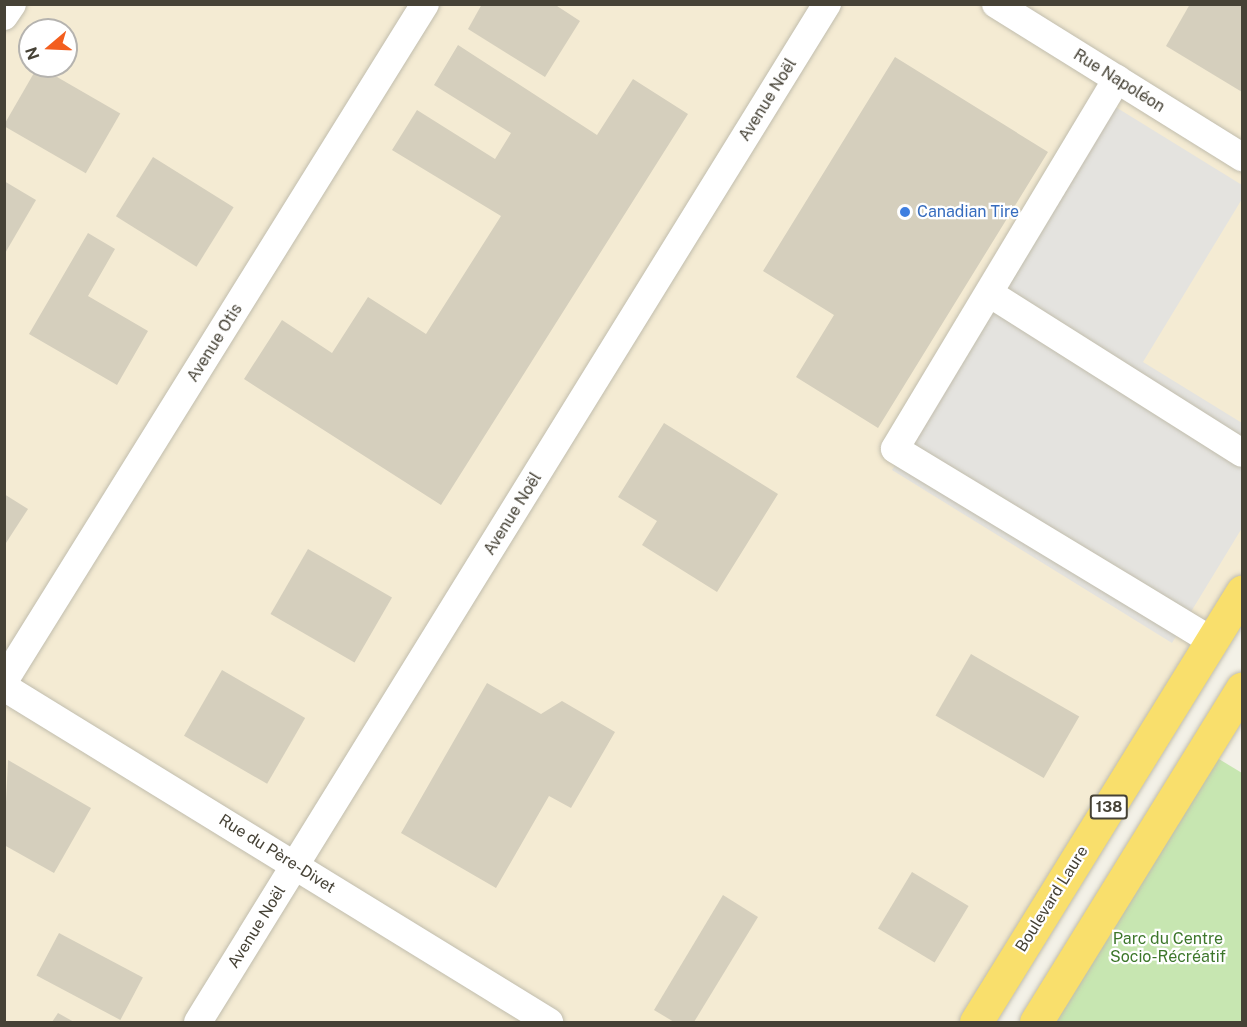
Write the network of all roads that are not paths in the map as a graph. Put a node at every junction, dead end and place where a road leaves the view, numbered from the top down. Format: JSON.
{"nodes":[{"id":1,"x":12,"y":4,"type":"edge"},
{"id":2,"x":425,"y":4,"type":"edge"},
{"id":3,"x":827,"y":4,"type":"edge"},
{"id":4,"x":996,"y":4,"type":"edge"},
{"id":5,"x":4,"y":16,"type":"edge"},
{"id":6,"x":1118,"y":79,"type":"junction"},
{"id":7,"x":1242,"y":157,"type":"edge"},
{"id":8,"x":989,"y":293,"type":"junction"},
{"id":9,"x":1242,"y":453,"type":"edge"},
{"id":10,"x":1242,"y":591,"type":"edge"},
{"id":11,"x":1212,"y":640,"type":"junction"},
{"id":12,"x":4,"y":681,"type":"edge"},
{"id":13,"x":4,"y":687,"type":"edge"},
{"id":14,"x":1242,"y":687,"type":"edge"},
{"id":15,"x":295,"y":866,"type":"junction"},
{"id":16,"x":198,"y":1023,"type":"edge"},
{"id":17,"x":549,"y":1023,"type":"edge"},
{"id":18,"x":976,"y":1023,"type":"edge"},
{"id":19,"x":1036,"y":1023,"type":"edge"}],
"edges":[{"from":1,"to":5,"type":"street"},
{"from":2,"to":12,"type":"street","name":"Avenue Otis"},
{"from":3,"to":15,"type":"street","name":"Avenue Noël"},
{"from":4,"to":6,"type":"street","name":"Rue Napoléon"},
{"from":6,"to":7,"type":"street","name":"Rue Napoléon"},
{"from":6,"to":8,"type":"street"},
{"from":8,"to":9,"type":"street"},
{"from":8,"to":11,"type":"street"},
{"from":10,"to":11,"type":"highway","name":"Boulevard Laure","number":"138"},
{"from":11,"to":18,"type":"highway","name":"Boulevard Laure","number":"138"},
{"from":13,"to":15,"type":"street","name":"Rue du Père-Divet"},
{"from":14,"to":19,"type":"highway"},
{"from":15,"to":16,"type":"street","name":"Avenue Noël"},
{"from":15,"to":17,"type":"street","name":"Rue du Père-Divet"}]}
